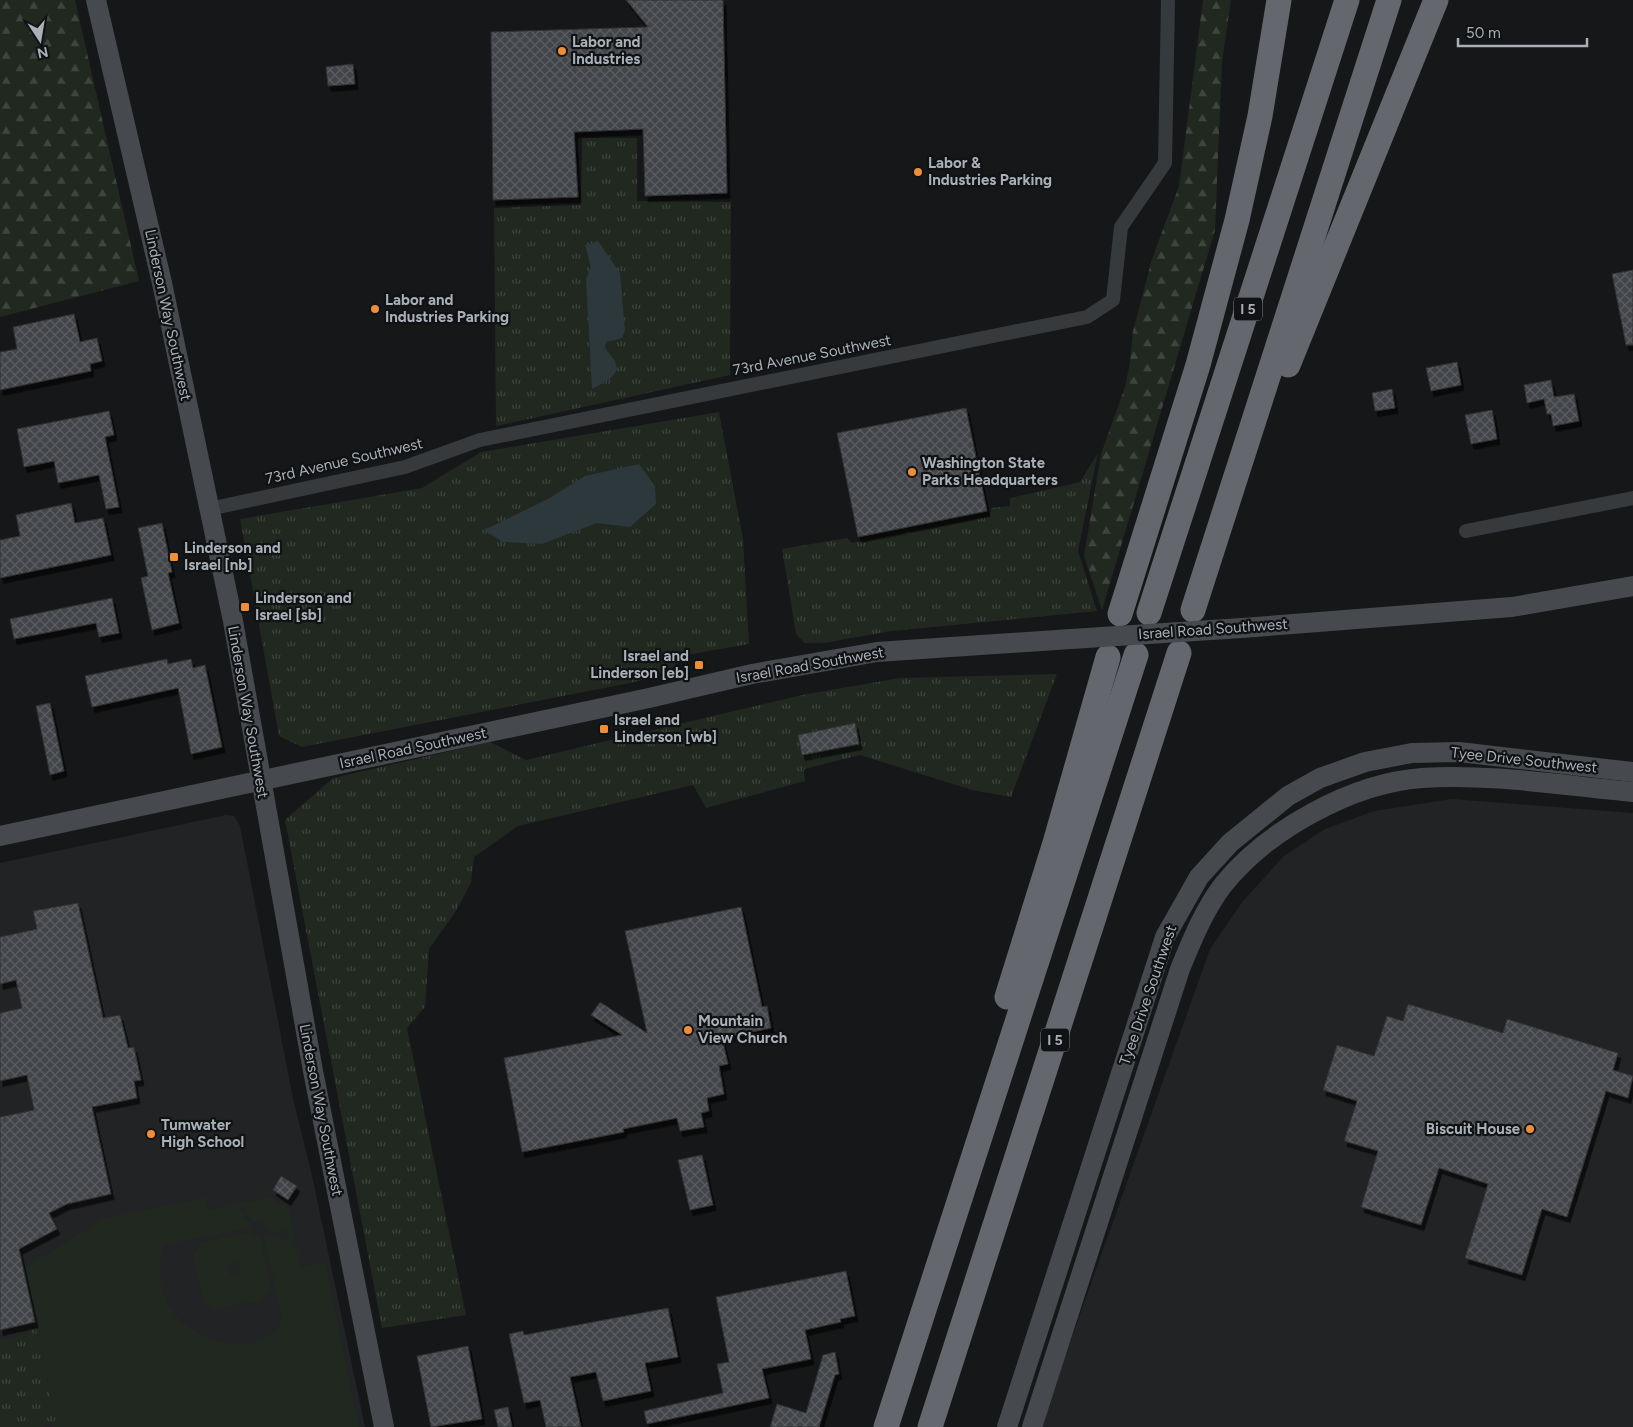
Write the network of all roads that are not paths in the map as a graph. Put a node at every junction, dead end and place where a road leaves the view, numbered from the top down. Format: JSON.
{"nodes":[{"id":1,"x":96,"y":0,"type":"edge"},
{"id":2,"x":1168,"y":0,"type":"edge"},
{"id":3,"x":1279,"y":0,"type":"edge"},
{"id":4,"x":1347,"y":0,"type":"edge"},
{"id":5,"x":1390,"y":0,"type":"edge"},
{"id":6,"x":1436,"y":0,"type":"edge"},
{"id":7,"x":1633,"y":498,"type":"edge"},
{"id":8,"x":209,"y":509,"type":"junction"},
{"id":9,"x":1466,"y":532,"type":"dead end"},
{"id":10,"x":1206,"y":571,"type":"junction"},
{"id":11,"x":1633,"y":586,"type":"edge"},
{"id":12,"x":1193,"y":610,"type":"dead end"},
{"id":13,"x":1149,"y":613,"type":"dead end"},
{"id":14,"x":1120,"y":614,"type":"dead end"},
{"id":15,"x":1179,"y":653,"type":"dead end"},
{"id":16,"x":1136,"y":655,"type":"dead end"},
{"id":17,"x":1108,"y":657,"type":"dead end"},
{"id":18,"x":1633,"y":772,"type":"edge"},
{"id":19,"x":260,"y":780,"type":"junction"},
{"id":20,"x":1633,"y":792,"type":"edge"},
{"id":21,"x":0,"y":836,"type":"edge"},
{"id":22,"x":955,"y":1212,"type":"junction"},
{"id":23,"x":384,"y":1427,"type":"edge"},
{"id":24,"x":886,"y":1427,"type":"edge"},
{"id":25,"x":930,"y":1427,"type":"edge"},
{"id":26,"x":1007,"y":1427,"type":"edge"},
{"id":27,"x":1032,"y":1427,"type":"edge"}],
"edges":[{"from":1,"to":8,"type":"street","name":"Linderson Way Southwest"},
{"from":2,"to":8,"type":"street","name":"73rd Avenue Southwest"},
{"from":3,"to":14,"type":"highway"},
{"from":4,"to":13,"type":"highway","number":"I 5"},
{"from":5,"to":10,"type":"highway"},
{"from":6,"to":10,"type":"highway"},
{"from":7,"to":9,"type":"street"},
{"from":8,"to":19,"type":"street","name":"Linderson Way Southwest"},
{"from":10,"to":12,"type":"highway"},
{"from":11,"to":19,"type":"street","name":"Israel Road Southwest","bridge":true},
{"from":15,"to":25,"type":"highway","number":"I 5"},
{"from":16,"to":22,"type":"highway"},
{"from":17,"to":22,"type":"highway"},
{"from":18,"to":26,"type":"street","name":"Tyee Drive Southwest"},
{"from":19,"to":21,"type":"street","name":"Israel Road Southwest"},
{"from":19,"to":23,"type":"street","name":"Linderson Way Southwest"},
{"from":20,"to":27,"type":"street","name":"Tyee Drive Southwest"},
{"from":22,"to":24,"type":"highway"}]}
